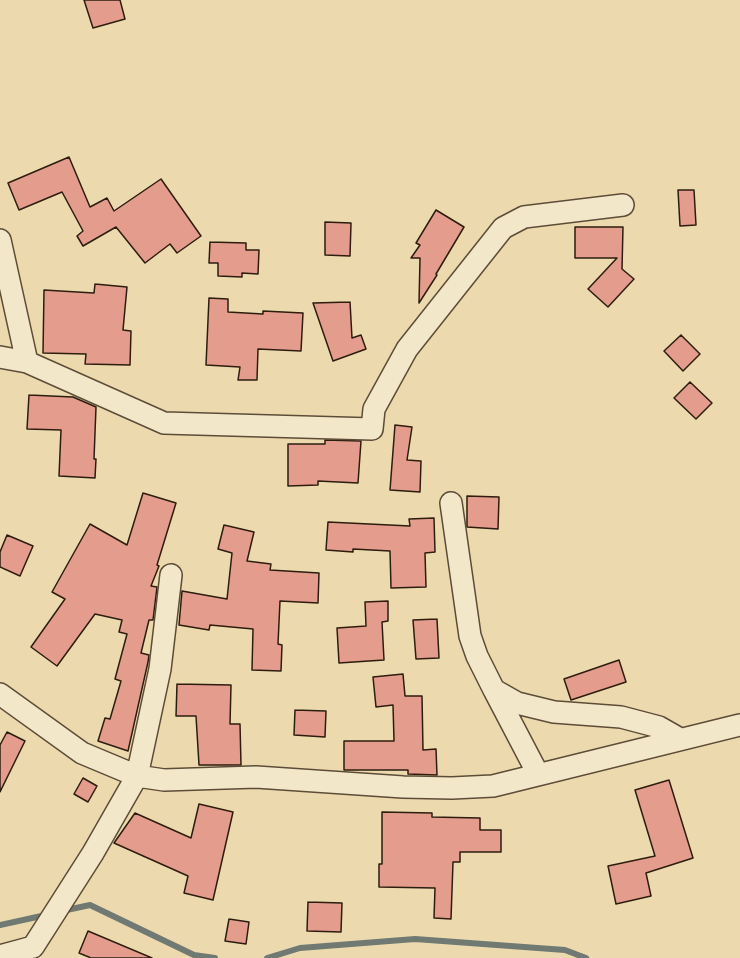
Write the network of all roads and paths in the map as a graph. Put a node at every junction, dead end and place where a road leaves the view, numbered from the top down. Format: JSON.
{"nodes":[{"id":1,"x":623,"y":205,"type":"dead end"},
{"id":2,"x":0,"y":240,"type":"edge"},
{"id":3,"x":0,"y":357,"type":"edge"},
{"id":4,"x":27,"y":362,"type":"junction"},
{"id":5,"x":451,"y":503,"type":"dead end"},
{"id":6,"x":171,"y":575,"type":"dead end"},
{"id":7,"x":494,"y":690,"type":"junction"},
{"id":8,"x":0,"y":694,"type":"edge"},
{"id":9,"x":740,"y":725,"type":"edge"},
{"id":10,"x":680,"y":739,"type":"junction"},
{"id":11,"x":538,"y":774,"type":"junction"},
{"id":12,"x":137,"y":776,"type":"junction"},
{"id":13,"x":0,"y":956,"type":"edge"}],
"edges":[{"from":1,"to":4,"type":"street"},
{"from":2,"to":4,"type":"street"},
{"from":3,"to":4,"type":"street"},
{"from":5,"to":7,"type":"street"},
{"from":6,"to":12,"type":"street"},
{"from":7,"to":10,"type":"street"},
{"from":7,"to":11,"type":"street"},
{"from":8,"to":12,"type":"street"},
{"from":9,"to":10,"type":"street"},
{"from":10,"to":11,"type":"street"},
{"from":11,"to":12,"type":"street"},
{"from":12,"to":13,"type":"street"}]}
